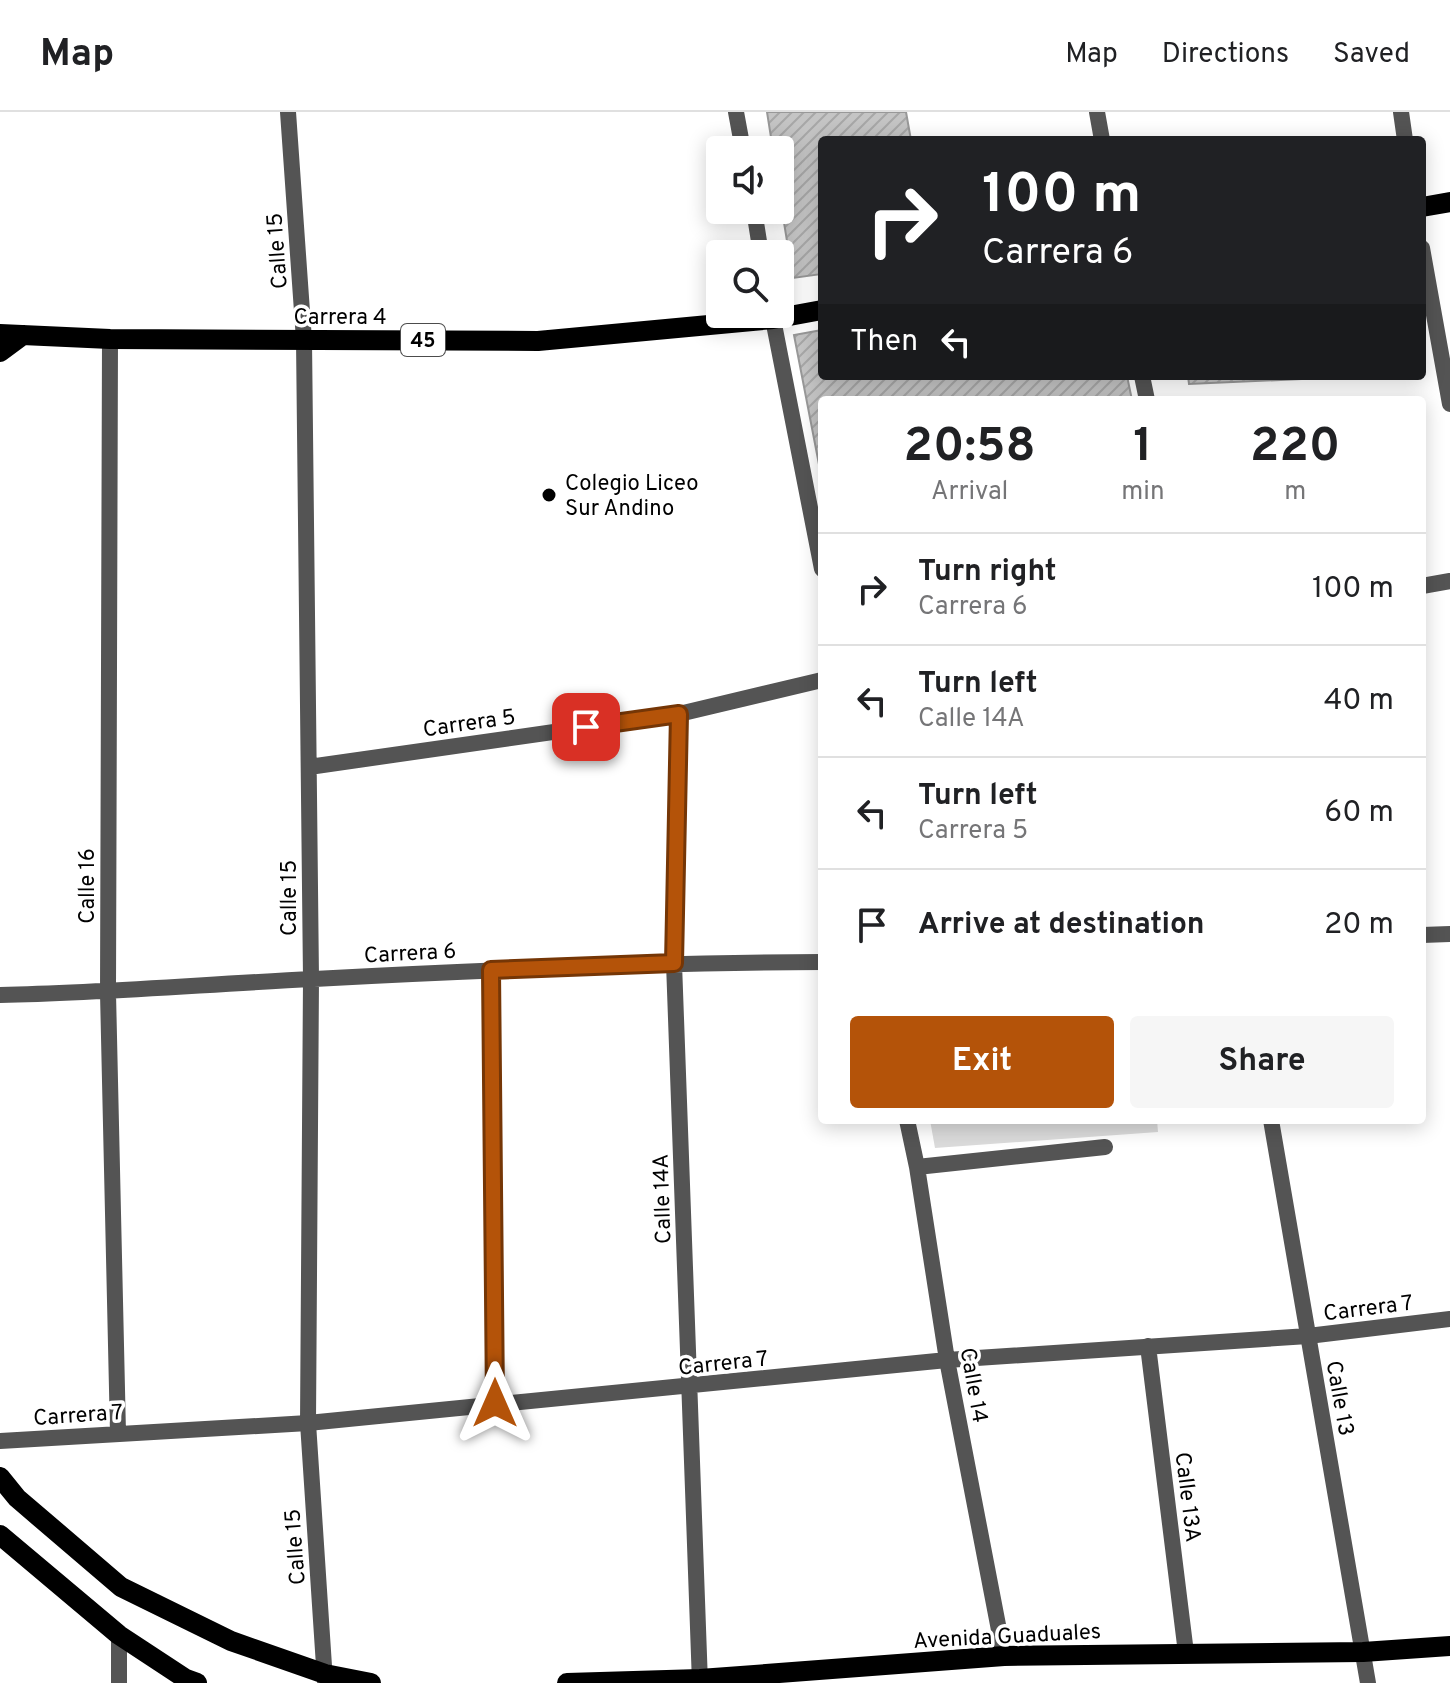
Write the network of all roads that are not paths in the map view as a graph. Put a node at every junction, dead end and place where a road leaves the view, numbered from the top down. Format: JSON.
{"nodes":[{"id":1,"x":288,"y":112,"type":"edge"},
{"id":2,"x":736,"y":112,"type":"edge"},
{"id":3,"x":1097,"y":112,"type":"edge"},
{"id":4,"x":1401,"y":112,"type":"edge"},
{"id":5,"x":740,"y":136,"type":"edge"},
{"id":6,"x":1101,"y":136,"type":"edge"},
{"id":7,"x":1404,"y":136,"type":"edge"},
{"id":8,"x":1450,"y":202,"type":"edge"},
{"id":9,"x":1426,"y":206,"type":"edge"},
{"id":10,"x":1426,"y":270,"type":"edge"},
{"id":11,"x":818,"y":311,"type":"edge"},
{"id":12,"x":794,"y":314,"type":"edge"},
{"id":13,"x":706,"y":324,"type":"edge"},
{"id":14,"x":774,"y":328,"type":"edge"},
{"id":15,"x":0,"y":334,"type":"edge"},
{"id":16,"x":23,"y":335,"type":"junction"},
{"id":17,"x":110,"y":339,"type":"junction"},
{"id":18,"x":304,"y":340,"type":"junction"},
{"id":19,"x":0,"y":352,"type":"edge"},
{"id":20,"x":1450,"y":404,"type":"edge"},
{"id":21,"x":818,"y":549,"type":"edge"},
{"id":22,"x":1450,"y":581,"type":"edge"},
{"id":23,"x":1426,"y":585,"type":"edge"},
{"id":24,"x":818,"y":681,"type":"edge"},
{"id":25,"x":679,"y":714,"type":"junction"},
{"id":26,"x":309,"y":767,"type":"junction"},
{"id":27,"x":1450,"y":934,"type":"edge"},
{"id":28,"x":1426,"y":935,"type":"edge"},
{"id":29,"x":818,"y":962,"type":"edge"},
{"id":30,"x":674,"y":963,"type":"junction"},
{"id":31,"x":491,"y":970,"type":"junction"},
{"id":32,"x":311,"y":979,"type":"junction"},
{"id":33,"x":108,"y":993,"type":"junction"},
{"id":34,"x":0,"y":995,"type":"edge"},
{"id":35,"x":908,"y":1124,"type":"edge"},
{"id":36,"x":1272,"y":1124,"type":"edge"},
{"id":37,"x":1105,"y":1147,"type":"dead end"},
{"id":38,"x":917,"y":1167,"type":"junction"},
{"id":39,"x":1450,"y":1319,"type":"edge"},
{"id":40,"x":1308,"y":1336,"type":"junction"},
{"id":41,"x":1148,"y":1346,"type":"junction"},
{"id":42,"x":947,"y":1360,"type":"junction"},
{"id":43,"x":690,"y":1387,"type":"junction"},
{"id":44,"x":495,"y":1403,"type":"junction"},
{"id":45,"x":308,"y":1423,"type":"junction"},
{"id":46,"x":118,"y":1433,"type":"junction"},
{"id":47,"x":0,"y":1441,"type":"edge"},
{"id":48,"x":0,"y":1477,"type":"edge"},
{"id":49,"x":0,"y":1535,"type":"edge"},
{"id":50,"x":119,"y":1635,"type":"junction"},
{"id":51,"x":1450,"y":1646,"type":"edge"},
{"id":52,"x":1363,"y":1652,"type":"junction"},
{"id":53,"x":1186,"y":1653,"type":"junction"},
{"id":54,"x":1004,"y":1656,"type":"junction"},
{"id":55,"x":325,"y":1679,"type":"edge"},
{"id":56,"x":700,"y":1681,"type":"edge"},
{"id":57,"x":119,"y":1683,"type":"edge"},
{"id":58,"x":197,"y":1683,"type":"edge"},
{"id":59,"x":371,"y":1683,"type":"edge"},
{"id":60,"x":567,"y":1683,"type":"edge"},
{"id":61,"x":1368,"y":1683,"type":"edge"}],
"edges":[{"from":1,"to":18,"type":"street","name":"Calle 15"},
{"from":2,"to":5,"type":"street"},
{"from":3,"to":6,"type":"street"},
{"from":4,"to":7,"type":"street"},
{"from":8,"to":9,"type":"main road"},
{"from":10,"to":20,"type":"street"},
{"from":11,"to":12,"type":"main road","name":"Carrera 4","number":"45"},
{"from":13,"to":18,"type":"main road","name":"Carrera 4","number":"45"},
{"from":14,"to":21,"type":"street"},
{"from":15,"to":16,"type":"main road","name":"Carrera 4","number":"45"},
{"from":16,"to":17,"type":"main road","name":"Carrera 4","number":"45"},
{"from":16,"to":19,"type":"main road"},
{"from":17,"to":18,"type":"main road","name":"Carrera 4","number":"45"},
{"from":17,"to":33,"type":"street","name":"Calle 16"},
{"from":18,"to":26,"type":"street","name":"Calle 15"},
{"from":22,"to":23,"type":"street"},
{"from":24,"to":25,"type":"street","name":"Carrera 5"},
{"from":25,"to":26,"type":"street","name":"Carrera 5"},
{"from":25,"to":30,"type":"street","name":"Calle 14A"},
{"from":26,"to":32,"type":"street","name":"Calle 15"},
{"from":27,"to":28,"type":"street"},
{"from":29,"to":30,"type":"street","name":"Carrera 6"},
{"from":30,"to":31,"type":"street","name":"Carrera 6"},
{"from":30,"to":43,"type":"street","name":"Calle 14A"},
{"from":31,"to":32,"type":"street","name":"Carrera 6"},
{"from":31,"to":44,"type":"street"},
{"from":32,"to":33,"type":"street","name":"Carrera 6"},
{"from":32,"to":45,"type":"street","name":"Calle 15"},
{"from":33,"to":34,"type":"street","name":"Carrera 6"},
{"from":33,"to":46,"type":"street","name":"Calle 16"},
{"from":35,"to":38,"type":"street","name":"Calle 14"},
{"from":36,"to":40,"type":"street","name":"Calle 13"},
{"from":37,"to":38,"type":"street"},
{"from":38,"to":42,"type":"street","name":"Calle 14"},
{"from":39,"to":40,"type":"street","name":"Carrera 7"},
{"from":40,"to":41,"type":"street","name":"Carrera 7"},
{"from":40,"to":52,"type":"street","name":"Calle 13"},
{"from":41,"to":42,"type":"street","name":"Carrera 7"},
{"from":41,"to":53,"type":"street","name":"Calle 13A"},
{"from":42,"to":43,"type":"street","name":"Carrera 7"},
{"from":42,"to":54,"type":"street","name":"Calle 14"},
{"from":43,"to":44,"type":"street","name":"Carrera 7"},
{"from":43,"to":56,"type":"street","name":"Calle 14A"},
{"from":44,"to":45,"type":"street","name":"Carrera 7"},
{"from":45,"to":46,"type":"street","name":"Carrera 7"},
{"from":45,"to":55,"type":"street","name":"Calle 15"},
{"from":46,"to":47,"type":"street","name":"Carrera 7"},
{"from":48,"to":55,"type":"main road"},
{"from":49,"to":50,"type":"main road"},
{"from":50,"to":57,"type":"street"},
{"from":50,"to":58,"type":"main road"},
{"from":51,"to":52,"type":"main road","name":"Avenida Guaduales"},
{"from":52,"to":53,"type":"main road","name":"Avenida Guaduales"},
{"from":52,"to":61,"type":"street","name":"Calle 13"},
{"from":53,"to":54,"type":"main road","name":"Avenida Guaduales"},
{"from":54,"to":56,"type":"main road","name":"Avenida Guaduales"},
{"from":55,"to":59,"type":"main road"},
{"from":56,"to":60,"type":"main road","name":"Avenida Guaduales"}]}
